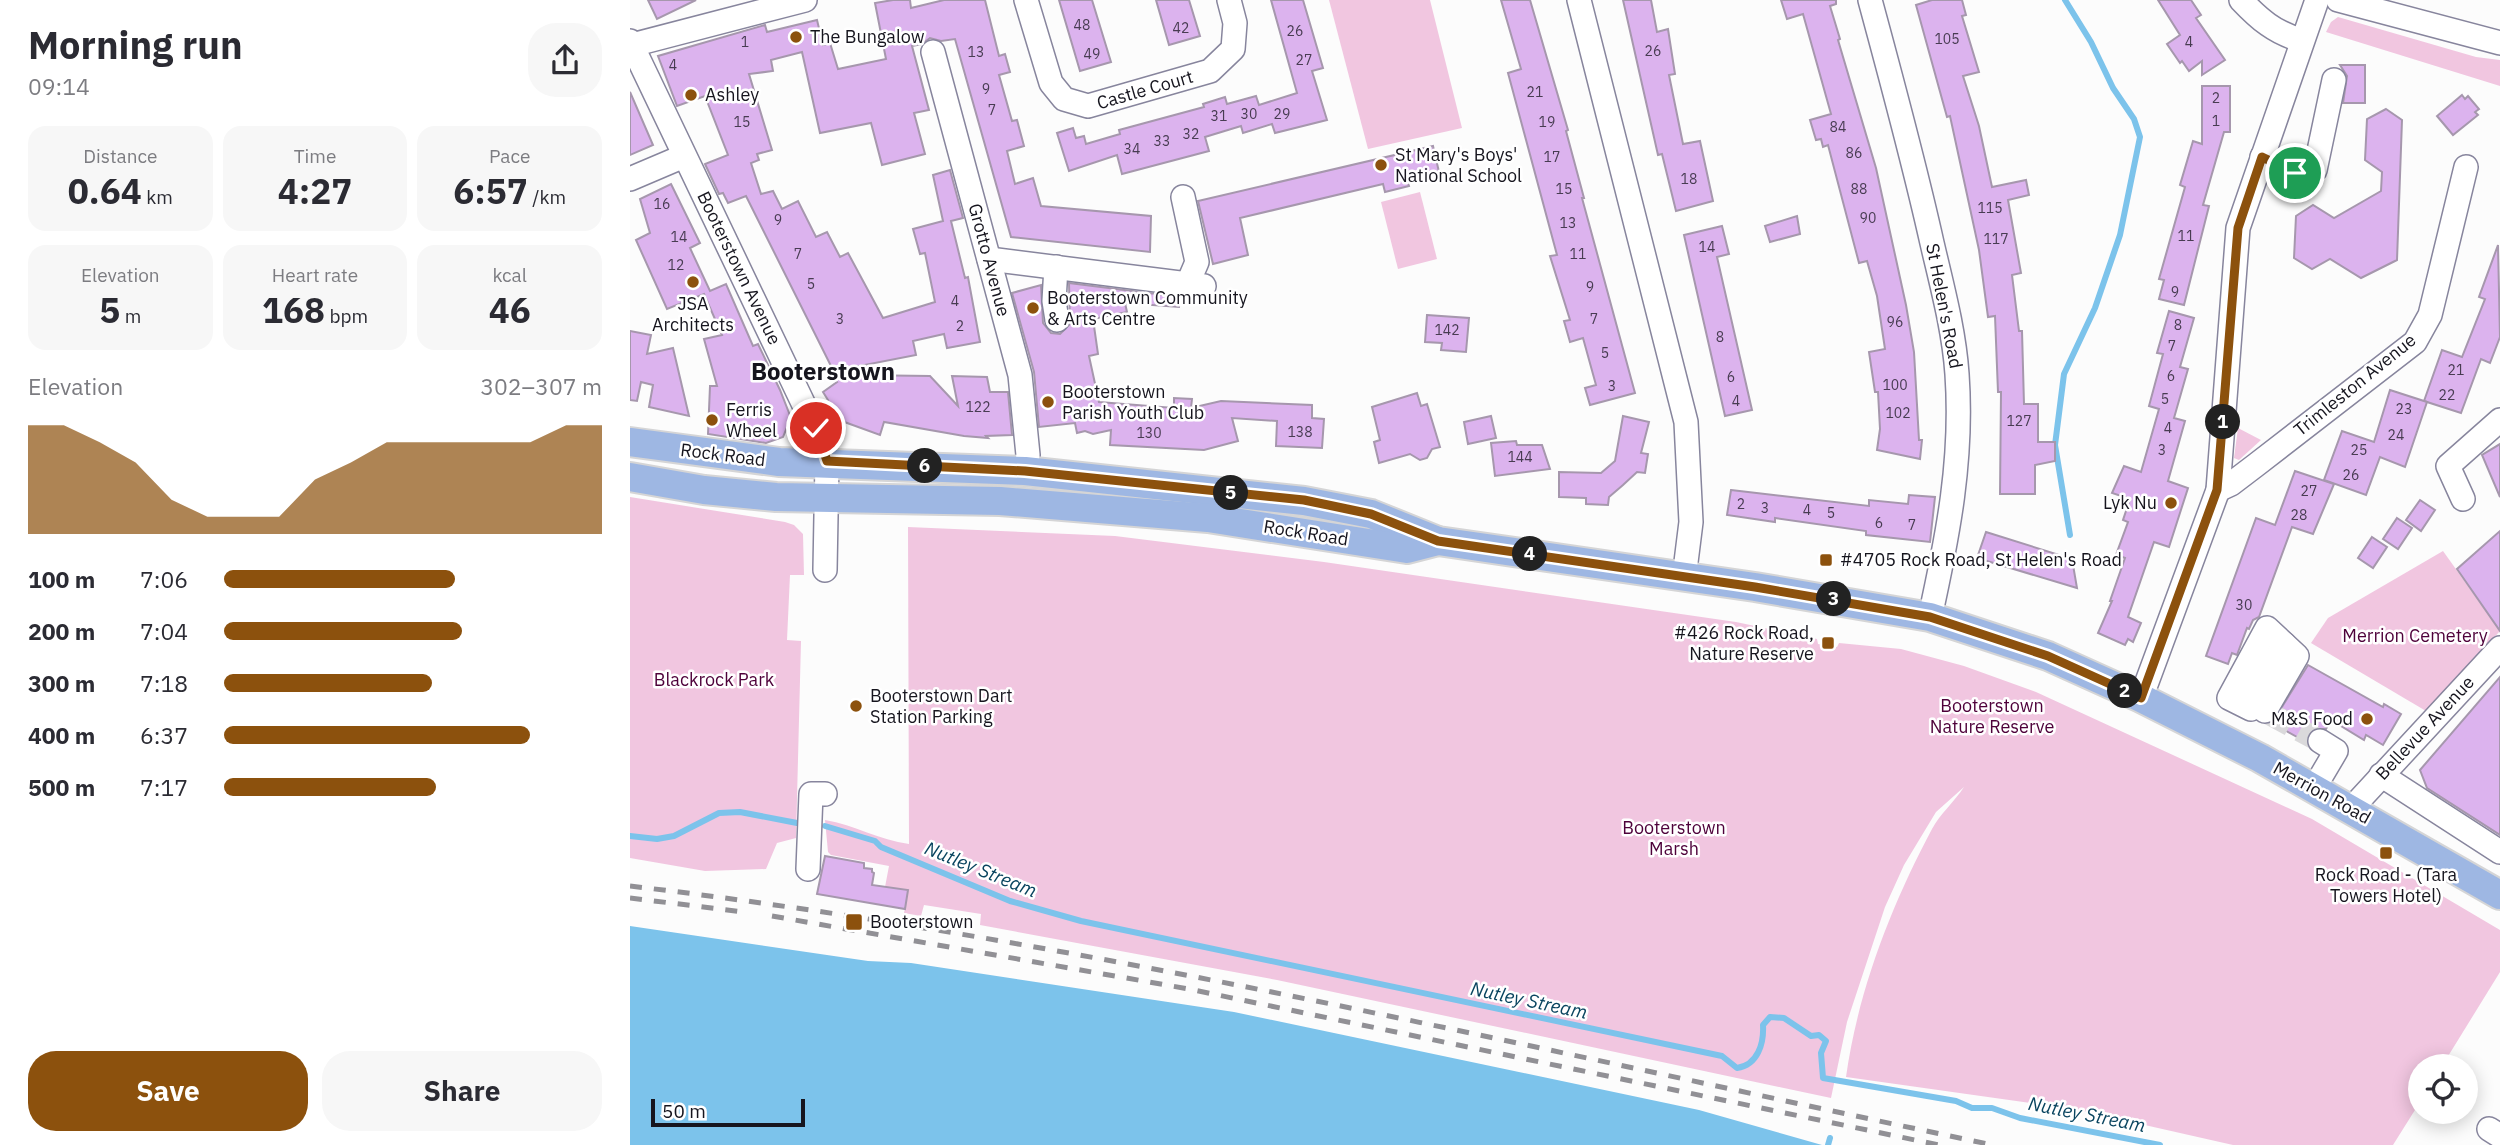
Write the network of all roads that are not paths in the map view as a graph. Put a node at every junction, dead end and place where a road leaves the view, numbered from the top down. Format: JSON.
{"nodes":[{"id":1,"x":805,"y":0,"type":"edge"},
{"id":2,"x":1026,"y":0,"type":"edge"},
{"id":3,"x":1229,"y":0,"type":"edge"},
{"id":4,"x":1579,"y":0,"type":"edge"},
{"id":5,"x":1870,"y":0,"type":"edge"},
{"id":6,"x":2241,"y":0,"type":"edge"},
{"id":7,"x":2316,"y":0,"type":"edge"},
{"id":8,"x":2338,"y":0,"type":"edge"},
{"id":9,"x":2301,"y":40,"type":"junction"},
{"id":10,"x":631,"y":43,"type":"edge"},
{"id":11,"x":2500,"y":43,"type":"edge"},
{"id":12,"x":933,"y":52,"type":"dead end"},
{"id":13,"x":2334,"y":80,"type":"dead end"},
{"id":14,"x":684,"y":156,"type":"junction"},
{"id":15,"x":2262,"y":157,"type":"junction"},
{"id":16,"x":2466,"y":167,"type":"dead end"},
{"id":17,"x":630,"y":179,"type":"edge"},
{"id":18,"x":1183,"y":197,"type":"dead end"},
{"id":19,"x":989,"y":260,"type":"junction"},
{"id":20,"x":1056,"y":267,"type":"junction"},
{"id":21,"x":1057,"y":320,"type":"dead end"},
{"id":22,"x":2500,"y":420,"type":"edge"},
{"id":23,"x":630,"y":442,"type":"edge"},
{"id":24,"x":827,"y":461,"type":"junction"},
{"id":25,"x":1025,"y":471,"type":"junction"},
{"id":26,"x":630,"y":477,"type":"edge"},
{"id":27,"x":2217,"y":490,"type":"junction"},
{"id":28,"x":2463,"y":499,"type":"dead end"},
{"id":29,"x":826,"y":500,"type":"junction"},
{"id":30,"x":1438,"y":541,"type":"junction"},
{"id":31,"x":825,"y":570,"type":"dead end"},
{"id":32,"x":1684,"y":578,"type":"junction"},
{"id":33,"x":1930,"y":617,"type":"junction"},
{"id":34,"x":2500,"y":648,"type":"edge"},
{"id":35,"x":2141,"y":698,"type":"junction"},
{"id":36,"x":2260,"y":710,"type":"junction"},
{"id":37,"x":2320,"y":741,"type":"tunnel mouth"},
{"id":38,"x":2230,"y":743,"type":"junction"},
{"id":39,"x":2381,"y":775,"type":"junction"},
{"id":40,"x":2313,"y":790,"type":"junction"},
{"id":41,"x":825,"y":794,"type":"dead end"},
{"id":42,"x":2351,"y":809,"type":"junction"},
{"id":43,"x":2500,"y":852,"type":"edge"},
{"id":44,"x":808,"y":869,"type":"dead end"},
{"id":45,"x":2500,"y":895,"type":"edge"}],
"edges":[{"from":1,"to":10,"type":"street"},
{"from":2,"to":3,"type":"street","name":"Castle Court"},
{"from":4,"to":32,"type":"street"},
{"from":5,"to":33,"type":"street","name":"St Helen's Road"},
{"from":6,"to":9,"type":"street"},
{"from":7,"to":9,"type":"street"},
{"from":8,"to":11,"type":"street"},
{"from":9,"to":15,"type":"street"},
{"from":10,"to":14,"type":"street","name":"Booterstown Avenue"},
{"from":12,"to":19,"type":"street","name":"Grotto Avenue"},
{"from":13,"to":15,"type":"street"},
{"from":14,"to":17,"type":"street"},
{"from":14,"to":24,"type":"street","name":"Booterstown Avenue"},
{"from":15,"to":27,"type":"street"},
{"from":16,"to":27,"type":"street","name":"Trimleston Avenue"},
{"from":18,"to":20,"type":"street"},
{"from":19,"to":20,"type":"street"},
{"from":19,"to":25,"type":"street","name":"Grotto Avenue"},
{"from":20,"to":21,"type":"street"},
{"from":22,"to":28,"type":"street"},
{"from":23,"to":24,"type":"main road","name":"Rock Road"},
{"from":24,"to":25,"type":"main road","name":"Rock Road"},
{"from":24,"to":29,"type":"street","name":"Booterstown Avenue"},
{"from":25,"to":30,"type":"main road","name":"Rock Road"},
{"from":26,"to":29,"type":"main road","name":"Rock Road"},
{"from":27,"to":35,"type":"street"},
{"from":29,"to":30,"type":"main road","name":"Rock Road"},
{"from":29,"to":31,"type":"street","name":"Booterstown Avenue"},
{"from":30,"to":32,"type":"main road","name":"Rock Road"},
{"from":32,"to":33,"type":"main road","name":"Rock Road"},
{"from":33,"to":35,"type":"main road","name":"Rock Road"},
{"from":34,"to":39,"type":"street","name":"Bellevue Avenue"},
{"from":35,"to":38,"type":"main road","name":"Merrion Road"},
{"from":36,"to":36,"type":"street"},
{"from":36,"to":38,"type":"street"},
{"from":37,"to":40,"type":"street"},
{"from":38,"to":40,"type":"main road","name":"Merrion Road"},
{"from":39,"to":42,"type":"street","name":"Bellevue Avenue"},
{"from":39,"to":43,"type":"street"},
{"from":40,"to":42,"type":"main road","name":"Merrion Road"},
{"from":41,"to":44,"type":"street"},
{"from":42,"to":45,"type":"main road","name":"Merrion Road"}]}
